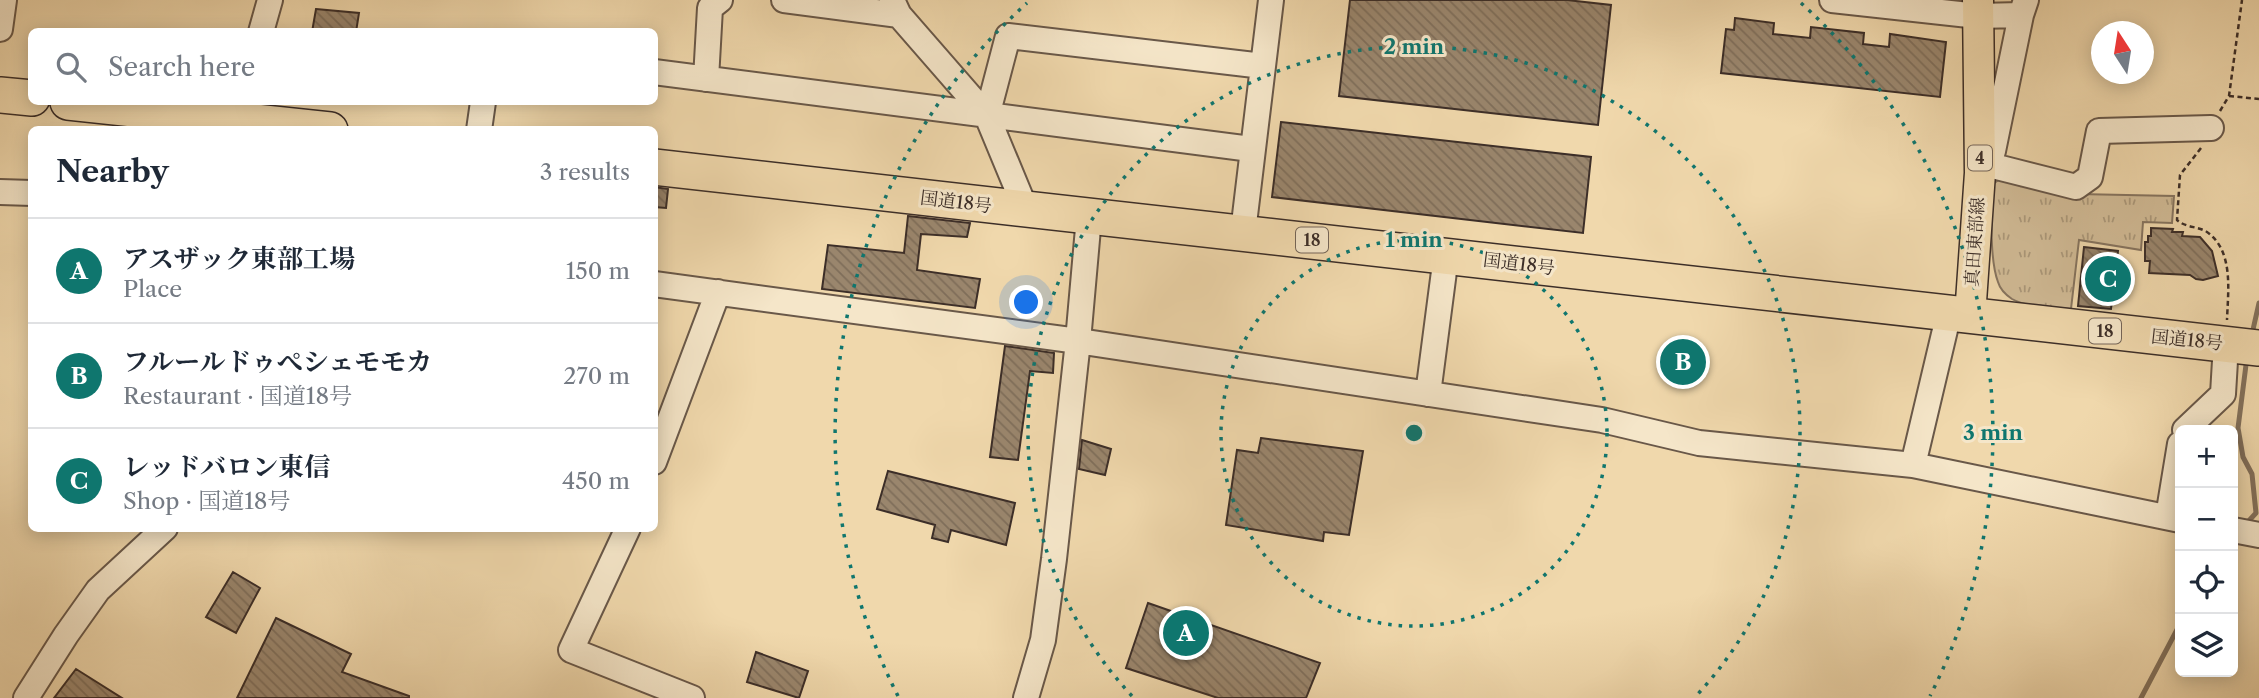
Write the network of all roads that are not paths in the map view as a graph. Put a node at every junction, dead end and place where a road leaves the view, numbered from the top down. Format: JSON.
{"nodes":[{"id":1,"x":4,"y":0,"type":"edge"},
{"id":2,"x":270,"y":0,"type":"edge"},
{"id":3,"x":720,"y":0,"type":"edge"},
{"id":4,"x":784,"y":0,"type":"edge"},
{"id":5,"x":1271,"y":0,"type":"edge"},
{"id":6,"x":1832,"y":0,"type":"edge"},
{"id":7,"x":895,"y":7,"type":"edge"},
{"id":8,"x":1978,"y":8,"type":"edge"},
{"id":9,"x":2024,"y":8,"type":"edge"},
{"id":10,"x":262,"y":28,"type":"edge"},
{"id":11,"x":0,"y":29,"type":"edge"},
{"id":12,"x":1263,"y":65,"type":"junction"},
{"id":13,"x":658,"y":73,"type":"edge"},
{"id":14,"x":706,"y":79,"type":"junction"},
{"id":15,"x":0,"y":94,"type":"edge"},
{"id":16,"x":28,"y":98,"type":"edge"},
{"id":17,"x":100,"y":105,"type":"edge"},
{"id":18,"x":483,"y":105,"type":"edge"},
{"id":19,"x":987,"y":116,"type":"junction"},
{"id":20,"x":226,"y":117,"type":"edge"},
{"id":21,"x":298,"y":126,"type":"edge"},
{"id":22,"x":480,"y":126,"type":"edge"},
{"id":23,"x":2211,"y":128,"type":"road end"},
{"id":24,"x":1251,"y":149,"type":"junction"},
{"id":25,"x":658,"y":167,"type":"edge"},
{"id":26,"x":1984,"y":169,"type":"junction"},
{"id":27,"x":0,"y":192,"type":"edge"},
{"id":28,"x":28,"y":193,"type":"edge"},
{"id":29,"x":1026,"y":210,"type":"junction"},
{"id":30,"x":1089,"y":217,"type":"junction"},
{"id":31,"x":1243,"y":232,"type":"junction"},
{"id":32,"x":1446,"y":256,"type":"junction"},
{"id":33,"x":658,"y":284,"type":"edge"},
{"id":34,"x":718,"y":292,"type":"junction"},
{"id":35,"x":1959,"y":314,"type":"junction"},
{"id":36,"x":1078,"y":341,"type":"junction"},
{"id":37,"x":2242,"y":346,"type":"edge"},
{"id":38,"x":1428,"y":394,"type":"junction"},
{"id":39,"x":2190,"y":425,"type":"edge"},
{"id":40,"x":658,"y":451,"type":"edge"},
{"id":41,"x":1913,"y":466,"type":"junction"},
{"id":42,"x":2176,"y":488,"type":"edge"},
{"id":43,"x":2174,"y":518,"type":"edge"},
{"id":44,"x":2238,"y":531,"type":"edge"},
{"id":45,"x":161,"y":532,"type":"edge"},
{"id":46,"x":626,"y":532,"type":"edge"},
{"id":47,"x":2259,"y":535,"type":"edge"},
{"id":48,"x":26,"y":698,"type":"edge"},
{"id":49,"x":692,"y":698,"type":"edge"},
{"id":50,"x":1026,"y":698,"type":"edge"}],
"edges":[{"from":1,"to":11,"type":"street"},
{"from":2,"to":10,"type":"street"},
{"from":3,"to":14,"type":"street"},
{"from":4,"to":7,"type":"street"},
{"from":5,"to":12,"type":"street"},
{"from":6,"to":8,"type":"street"},
{"from":7,"to":19,"type":"street"},
{"from":8,"to":9,"type":"street"},
{"from":8,"to":26,"type":"main road","name":"真田東部線","number":"4"},
{"from":9,"to":26,"type":"street"},
{"from":12,"to":19,"type":"street"},
{"from":12,"to":24,"type":"street"},
{"from":13,"to":14,"type":"street"},
{"from":14,"to":19,"type":"street"},
{"from":15,"to":16,"type":"highway"},
{"from":17,"to":20,"type":"highway"},
{"from":18,"to":22,"type":"street"},
{"from":19,"to":24,"type":"street"},
{"from":19,"to":29,"type":"street"},
{"from":20,"to":21,"type":"highway"},
{"from":23,"to":26,"type":"street"},
{"from":24,"to":31,"type":"street"},
{"from":25,"to":29,"type":"highway","name":"国道18号","number":"18"},
{"from":26,"to":35,"type":"main road","name":"真田東部線","number":"4"},
{"from":27,"to":28,"type":"street"},
{"from":29,"to":30,"type":"highway","name":"国道18号","number":"18"},
{"from":30,"to":31,"type":"highway","name":"国道18号","number":"18"},
{"from":30,"to":36,"type":"street"},
{"from":31,"to":32,"type":"highway","name":"国道18号","number":"18"},
{"from":32,"to":35,"type":"highway","name":"国道18号","number":"18"},
{"from":32,"to":38,"type":"street"},
{"from":33,"to":34,"type":"street"},
{"from":34,"to":36,"type":"street"},
{"from":34,"to":40,"type":"street"},
{"from":35,"to":37,"type":"highway","name":"国道18号","number":"18"},
{"from":35,"to":41,"type":"street"},
{"from":36,"to":38,"type":"street"},
{"from":36,"to":50,"type":"street"},
{"from":37,"to":39,"type":"street"},
{"from":38,"to":41,"type":"street"},
{"from":41,"to":43,"type":"street"},
{"from":42,"to":43,"type":"street"},
{"from":44,"to":47,"type":"street"},
{"from":45,"to":48,"type":"street"},
{"from":46,"to":49,"type":"street"}]}
